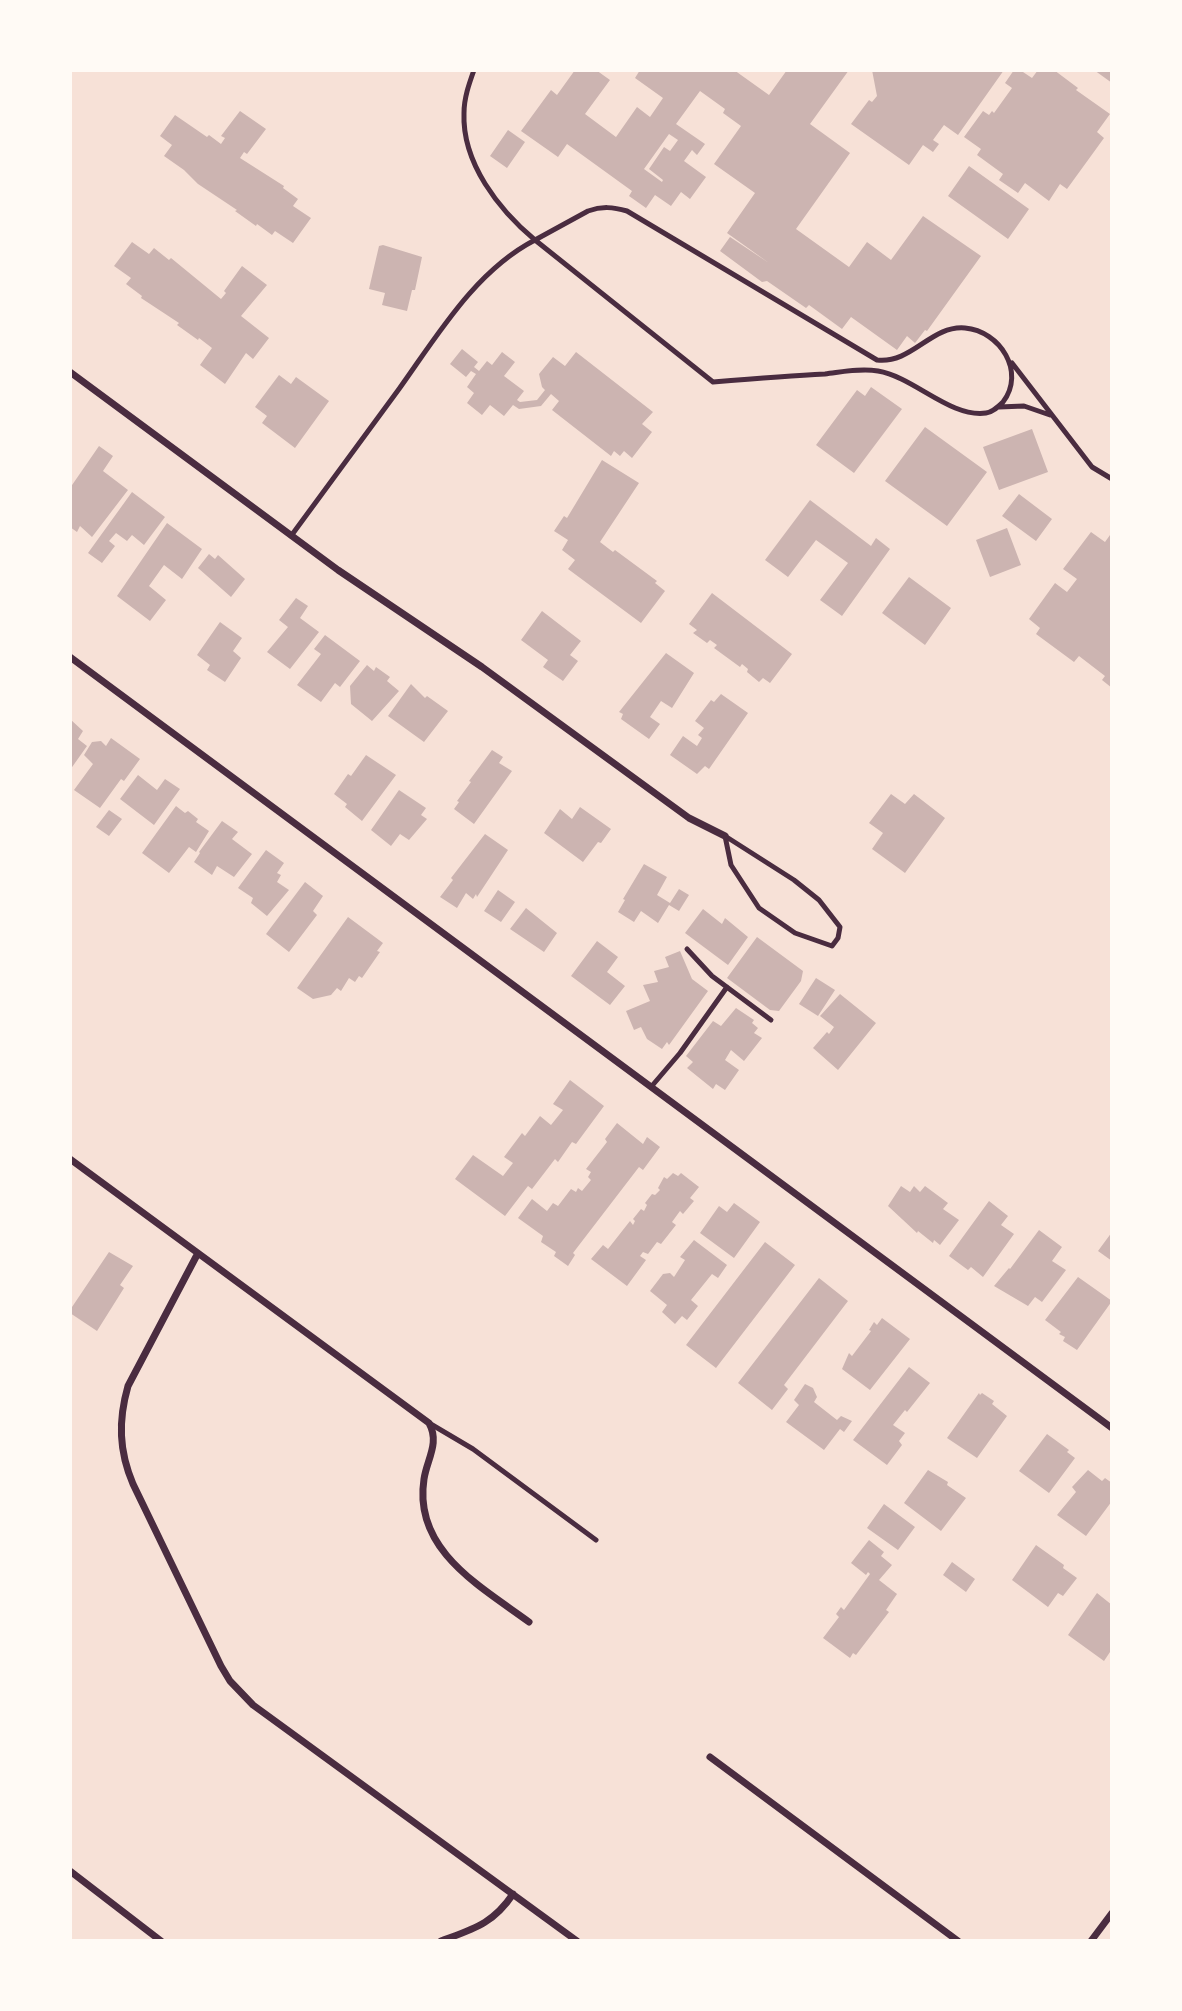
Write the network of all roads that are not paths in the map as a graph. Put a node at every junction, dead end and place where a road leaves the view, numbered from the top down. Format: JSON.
{"nodes":[{"id":1,"x":474,"y":70,"type":"edge"},
{"id":2,"x":535,"y":240,"type":"junction"},
{"id":3,"x":1009,"y":359,"type":"junction"},
{"id":4,"x":70,"y":372,"type":"edge"},
{"id":5,"x":998,"y":407,"type":"junction"},
{"id":6,"x":1053,"y":416,"type":"junction"},
{"id":7,"x":1112,"y":479,"type":"edge"},
{"id":8,"x":291,"y":536,"type":"junction"},
{"id":9,"x":70,"y":657,"type":"edge"},
{"id":10,"x":725,"y":836,"type":"junction"},
{"id":11,"x":687,"y":949,"type":"dead end"},
{"id":12,"x":727,"y":987,"type":"junction"},
{"id":13,"x":771,"y":1020,"type":"dead end"},
{"id":14,"x":651,"y":1087,"type":"junction"},
{"id":15,"x":70,"y":1159,"type":"edge"},
{"id":16,"x":198,"y":1253,"type":"junction"},
{"id":17,"x":429,"y":1423,"type":"junction"},
{"id":18,"x":1112,"y":1428,"type":"edge"},
{"id":19,"x":596,"y":1541,"type":"dead end"},
{"id":20,"x":528,"y":1622,"type":"dead end"},
{"id":21,"x":710,"y":1757,"type":"dead end"},
{"id":22,"x":70,"y":1871,"type":"edge"},
{"id":23,"x":513,"y":1894,"type":"junction"},
{"id":24,"x":1112,"y":1913,"type":"edge"},
{"id":25,"x":161,"y":1941,"type":"edge"},
{"id":26,"x":441,"y":1941,"type":"edge"},
{"id":27,"x":577,"y":1941,"type":"edge"},
{"id":28,"x":958,"y":1941,"type":"edge"},
{"id":29,"x":1091,"y":1941,"type":"edge"}],
"edges":[{"from":1,"to":2,"type":"lane"},
{"from":2,"to":3,"type":"lane"},
{"from":2,"to":5,"type":"lane"},
{"from":2,"to":8,"type":"lane"},
{"from":3,"to":5,"type":"lane"},
{"from":3,"to":6,"type":"lane"},
{"from":4,"to":8,"type":"street"},
{"from":5,"to":6,"type":"lane"},
{"from":6,"to":7,"type":"lane"},
{"from":8,"to":10,"type":"street"},
{"from":9,"to":14,"type":"street"},
{"from":10,"to":10,"type":"lane"},
{"from":11,"to":12,"type":"lane"},
{"from":12,"to":13,"type":"lane"},
{"from":12,"to":14,"type":"lane"},
{"from":14,"to":18,"type":"street"},
{"from":15,"to":16,"type":"street"},
{"from":16,"to":17,"type":"street"},
{"from":16,"to":23,"type":"street"},
{"from":17,"to":19,"type":"lane"},
{"from":17,"to":20,"type":"street"},
{"from":21,"to":28,"type":"street"},
{"from":22,"to":25,"type":"street"},
{"from":23,"to":26,"type":"street"},
{"from":23,"to":27,"type":"street"},
{"from":24,"to":29,"type":"street"}]}
